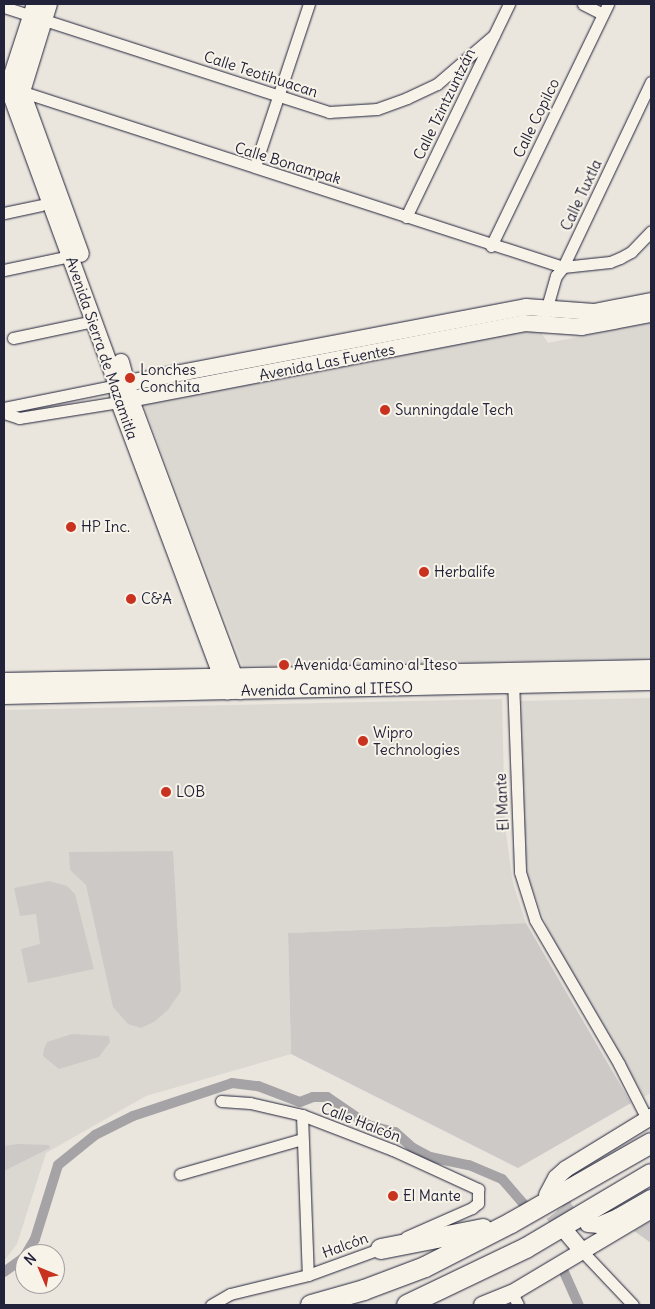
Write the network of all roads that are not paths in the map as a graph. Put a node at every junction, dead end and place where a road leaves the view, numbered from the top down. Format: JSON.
{"nodes":[{"id":1,"x":48,"y":4,"type":"edge"},
{"id":2,"x":309,"y":4,"type":"edge"},
{"id":3,"x":509,"y":4,"type":"edge"},
{"id":4,"x":583,"y":4,"type":"edge"},
{"id":5,"x":4,"y":6,"type":"edge"},
{"id":6,"x":606,"y":9,"type":"edge"},
{"id":7,"x":37,"y":13,"type":"edge"},
{"id":8,"x":494,"y":35,"type":"junction"},
{"id":9,"x":651,"y":82,"type":"edge"},
{"id":10,"x":11,"y":88,"type":"edge"},
{"id":11,"x":278,"y":96,"type":"junction"},
{"id":12,"x":255,"y":166,"type":"junction"},
{"id":13,"x":41,"y":205,"type":"dead end"},
{"id":14,"x":4,"y":213,"type":"edge"},
{"id":15,"x":406,"y":217,"type":"junction"},
{"id":16,"x":651,"y":230,"type":"edge"},
{"id":17,"x":491,"y":246,"type":"junction"},
{"id":18,"x":76,"y":255,"type":"junction"},
{"id":19,"x":563,"y":267,"type":"junction"},
{"id":20,"x":4,"y":270,"type":"edge"},
{"id":21,"x":651,"y":301,"type":"edge"},
{"id":22,"x":651,"y":314,"type":"edge"},
{"id":23,"x":545,"y":315,"type":"junction"},
{"id":24,"x":94,"y":321,"type":"junction"},
{"id":25,"x":13,"y":338,"type":"dead end"},
{"id":26,"x":123,"y":384,"type":"junction"},
{"id":27,"x":125,"y":401,"type":"junction"},
{"id":28,"x":4,"y":408,"type":"edge"},
{"id":29,"x":4,"y":413,"type":"edge"},
{"id":30,"x":651,"y":668,"type":"edge"},
{"id":31,"x":513,"y":678,"type":"junction"},
{"id":32,"x":4,"y":681,"type":"edge"},
{"id":33,"x":651,"y":682,"type":"edge"},
{"id":34,"x":230,"y":684,"type":"junction"},
{"id":35,"x":4,"y":696,"type":"edge"},
{"id":36,"x":221,"y":1100,"type":"dead end"},
{"id":37,"x":647,"y":1114,"type":"edge"},
{"id":38,"x":302,"y":1115,"type":"junction"},
{"id":39,"x":651,"y":1128,"type":"edge"},
{"id":40,"x":302,"y":1139,"type":"junction"},
{"id":41,"x":651,"y":1143,"type":"edge"},
{"id":42,"x":180,"y":1174,"type":"dead end"},
{"id":43,"x":651,"y":1174,"type":"edge"},
{"id":44,"x":568,"y":1182,"type":"tunnel mouth"},
{"id":45,"x":480,"y":1195,"type":"joint"},
{"id":46,"x":547,"y":1196,"type":"dead end"},
{"id":47,"x":651,"y":1198,"type":"edge"},
{"id":48,"x":651,"y":1210,"type":"edge"},
{"id":49,"x":511,"y":1223,"type":"junction"},
{"id":50,"x":588,"y":1224,"type":"dead end"},
{"id":51,"x":567,"y":1233,"type":"tunnel mouth"},
{"id":52,"x":381,"y":1249,"type":"junction"},
{"id":53,"x":582,"y":1252,"type":"junction"},
{"id":54,"x":308,"y":1275,"type":"junction"},
{"id":55,"x":515,"y":1299,"type":"edge"},
{"id":56,"x":210,"y":1305,"type":"edge"},
{"id":57,"x":311,"y":1305,"type":"edge"},
{"id":58,"x":407,"y":1305,"type":"edge"},
{"id":59,"x":482,"y":1305,"type":"edge"},
{"id":60,"x":633,"y":1305,"type":"edge"}],
"edges":[{"from":1,"to":7,"type":"street"},
{"from":2,"to":11,"type":"street"},
{"from":3,"to":8,"type":"street","name":"Calle Tzintzuntzán"},
{"from":4,"to":6,"type":"street"},
{"from":5,"to":7,"type":"street","name":"Calle Teotihuacan"},
{"from":6,"to":17,"type":"street","name":"Calle Copilco"},
{"from":7,"to":10,"type":"street"},
{"from":7,"to":11,"type":"street","name":"Calle Teotihuacan"},
{"from":8,"to":11,"type":"street","name":"Calle Teotihuacan"},
{"from":8,"to":15,"type":"street","name":"Calle Tzintzuntzán"},
{"from":9,"to":19,"type":"street","name":"Calle Tuxtla"},
{"from":10,"to":12,"type":"street","name":"Calle Bonampak"},
{"from":10,"to":18,"type":"street","name":"Avenida Sierra de Mazamitla"},
{"from":11,"to":12,"type":"street"},
{"from":12,"to":15,"type":"street","name":"Calle Bonampak"},
{"from":13,"to":14,"type":"street"},
{"from":15,"to":17,"type":"street","name":"Calle Bonampak"},
{"from":16,"to":19,"type":"street"},
{"from":17,"to":19,"type":"street","name":"Calle Bonampak"},
{"from":18,"to":20,"type":"street"},
{"from":18,"to":24,"type":"street","name":"Avenida Sierra de Mazamitla"},
{"from":18,"to":26,"type":"street","name":"Avenida Sierra de Mazamitla"},
{"from":19,"to":23,"type":"street","name":"Calle Tuxtla"},
{"from":21,"to":23,"type":"street","name":"Avenida Las Fuentes"},
{"from":22,"to":23,"type":"street","name":"Avenida Las Fuentes"},
{"from":23,"to":26,"type":"street","name":"Avenida Las Fuentes"},
{"from":23,"to":27,"type":"street","name":"Avenida Las Fuentes"},
{"from":24,"to":25,"type":"street"},
{"from":24,"to":26,"type":"street","name":"Avenida Sierra de Mazamitla"},
{"from":26,"to":27,"type":"street","name":"Avenida Sierra de Mazamitla"},
{"from":26,"to":28,"type":"street","name":"Avenida Las Fuentes"},
{"from":27,"to":29,"type":"street","name":"Avenida Las Fuentes"},
{"from":27,"to":34,"type":"street","name":"Avenida Sierra de Mazamitla"},
{"from":30,"to":31,"type":"street","name":"Avenida Camino al ITESO"},
{"from":31,"to":33,"type":"street","name":"Avenida Camino al ITESO"},
{"from":31,"to":34,"type":"street","name":"Avenida Camino al ITESO"},
{"from":31,"to":37,"type":"street","name":"El Mante"},
{"from":32,"to":34,"type":"street","name":"Avenida Camino al ITESO"},
{"from":34,"to":35,"type":"street","name":"Avenida Camino al ITESO"},
{"from":36,"to":38,"type":"street","name":"Calle Halcón"},
{"from":37,"to":46,"type":"street"},
{"from":38,"to":40,"type":"street"},
{"from":38,"to":45,"type":"street","name":"Calle Halcón"},
{"from":39,"to":44,"type":"street"},
{"from":40,"to":42,"type":"street"},
{"from":40,"to":54,"type":"street"},
{"from":41,"to":49,"type":"highway"},
{"from":43,"to":58,"type":"highway"},
{"from":45,"to":52,"type":"street","name":"Halcón"},
{"from":47,"to":50,"type":"street"},
{"from":48,"to":53,"type":"street"},
{"from":49,"to":52,"type":"highway"},
{"from":49,"to":57,"type":"highway"},
{"from":51,"to":53,"type":"street"},
{"from":52,"to":54,"type":"street","name":"Halcón"},
{"from":53,"to":55,"type":"street"},
{"from":53,"to":60,"type":"street"},
{"from":54,"to":56,"type":"street","name":"Halcón"},
{"from":55,"to":59,"type":"street"}]}
